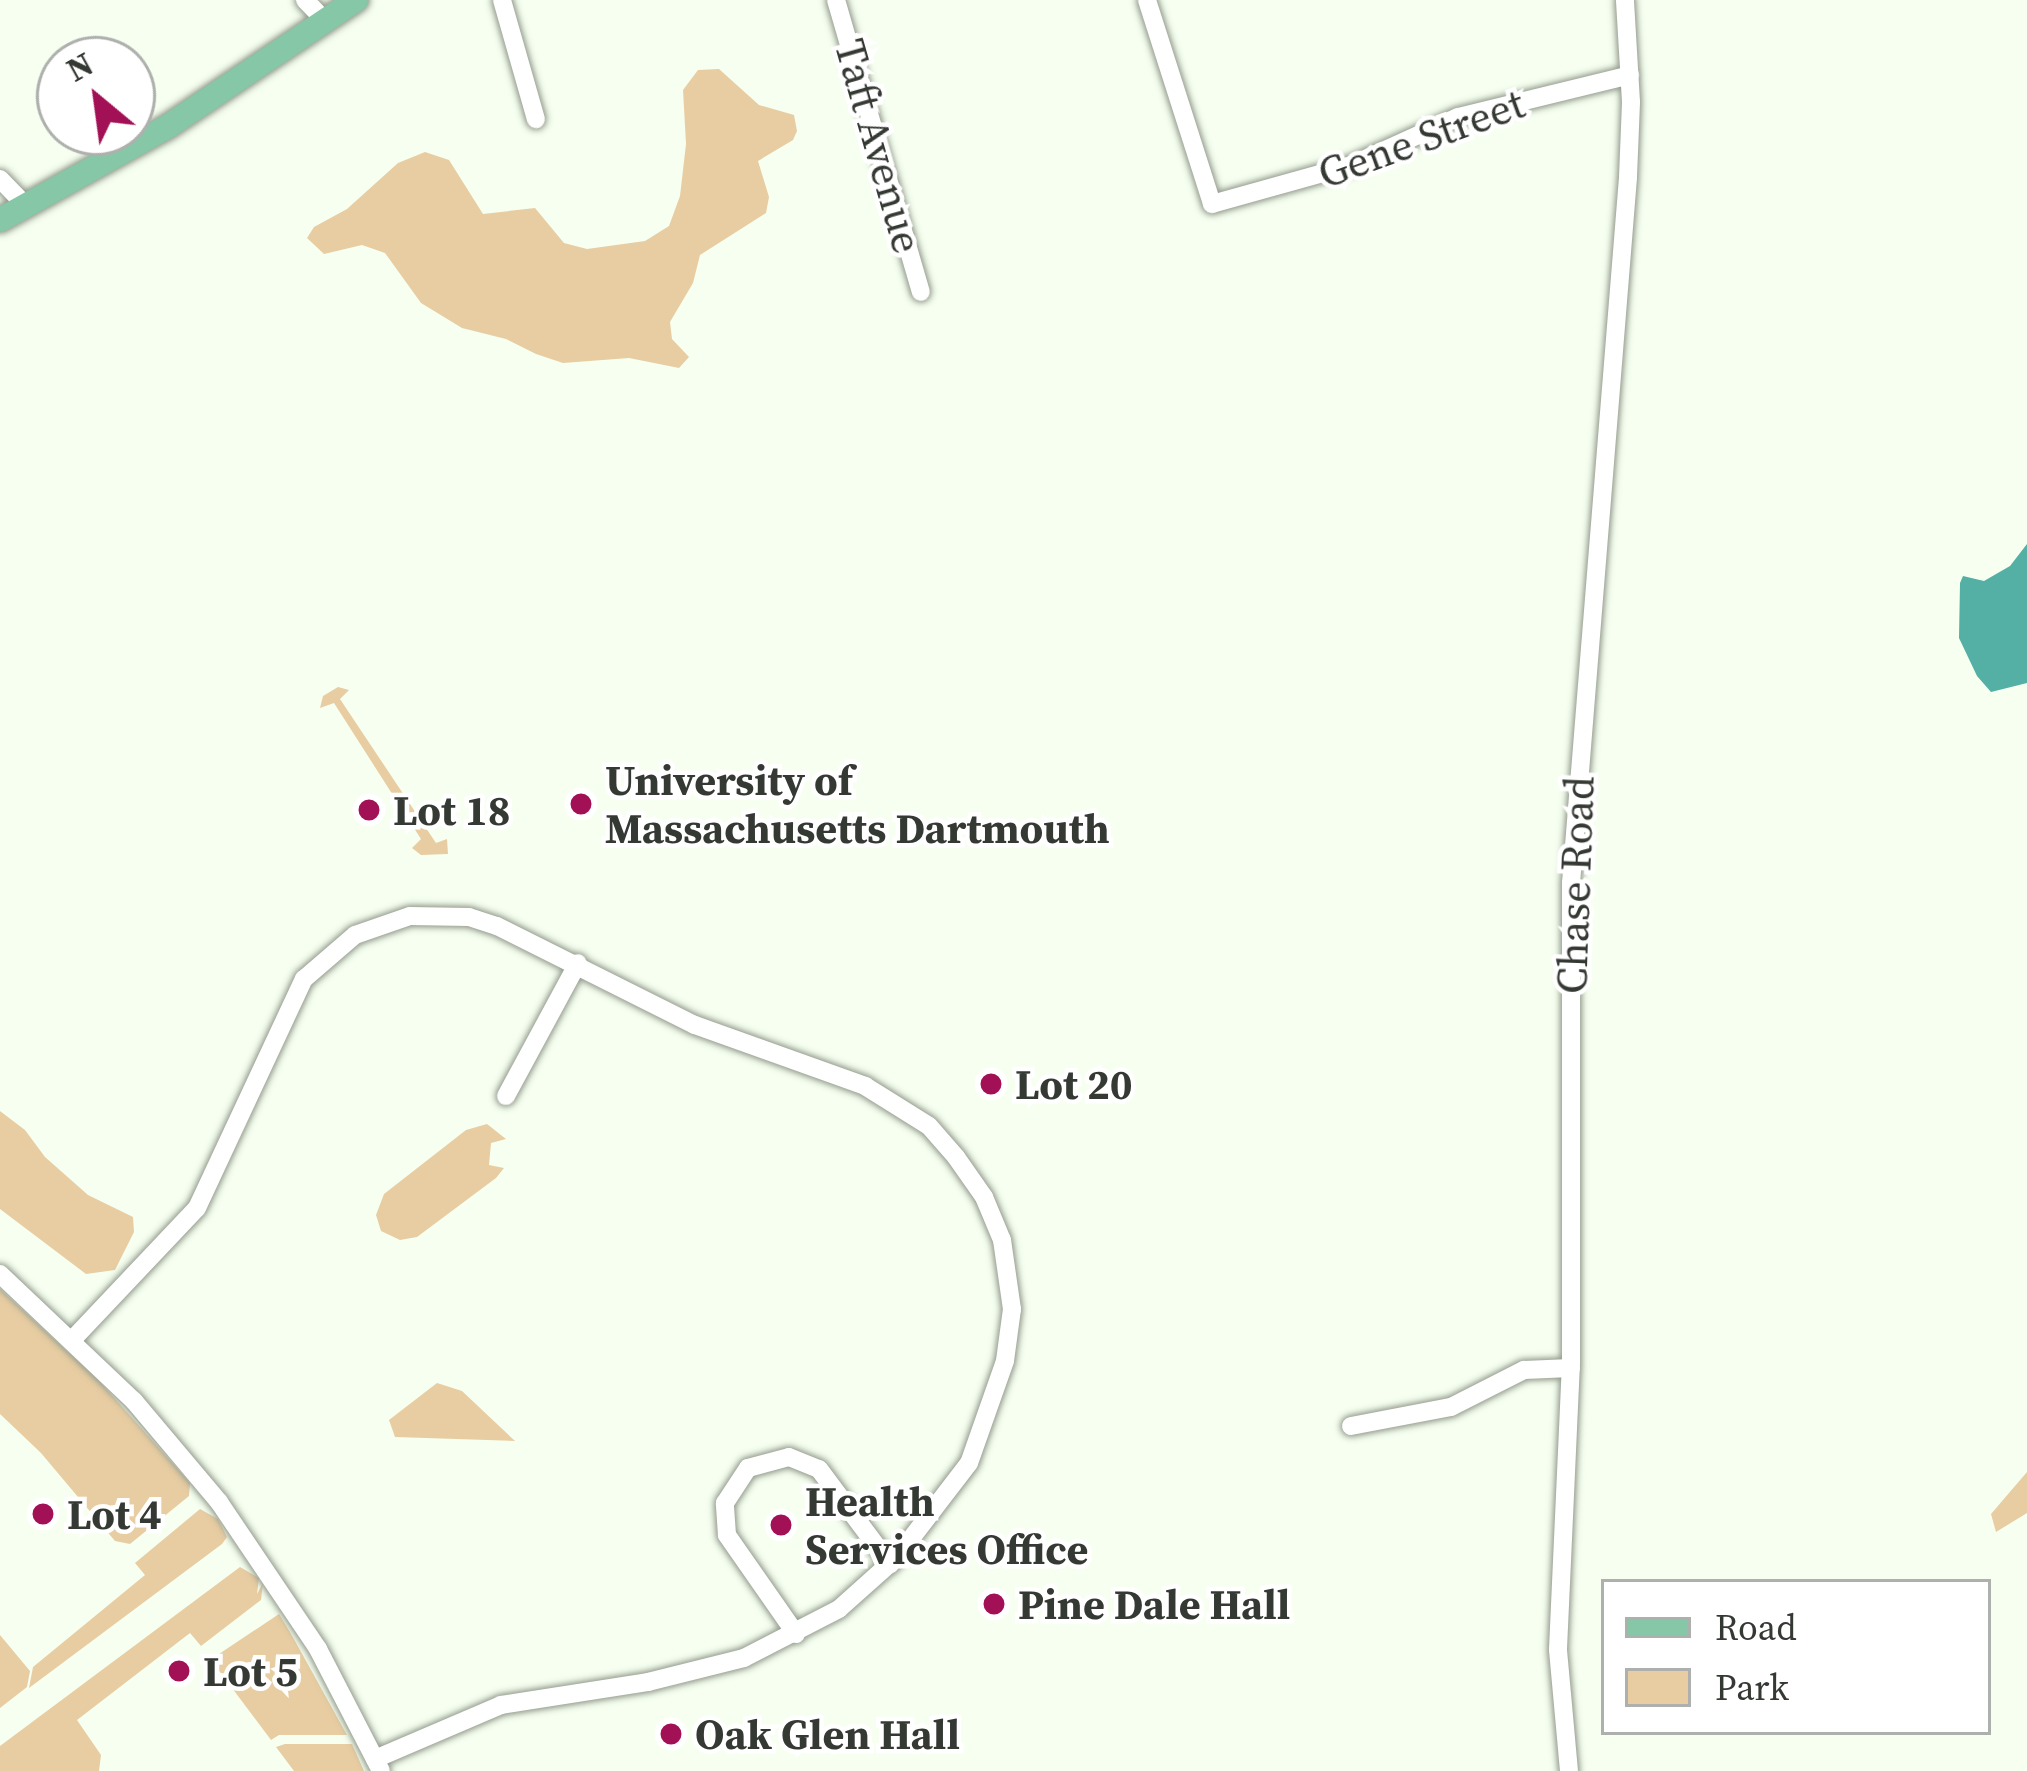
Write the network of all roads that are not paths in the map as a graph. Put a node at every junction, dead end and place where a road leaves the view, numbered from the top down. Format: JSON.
{"nodes":[{"id":1,"x":305,"y":0,"type":"edge"},
{"id":2,"x":356,"y":0,"type":"edge"},
{"id":3,"x":502,"y":0,"type":"edge"},
{"id":4,"x":836,"y":0,"type":"edge"},
{"id":5,"x":1147,"y":0,"type":"edge"},
{"id":6,"x":1625,"y":0,"type":"edge"},
{"id":7,"x":326,"y":22,"type":"junction"},
{"id":8,"x":1630,"y":75,"type":"junction"},
{"id":9,"x":536,"y":118,"type":"dead end"},
{"id":10,"x":0,"y":179,"type":"edge"},
{"id":11,"x":27,"y":207,"type":"junction"},
{"id":12,"x":0,"y":220,"type":"edge"},
{"id":13,"x":921,"y":292,"type":"dead end"},
{"id":14,"x":578,"y":963,"type":"junction"},
{"id":15,"x":506,"y":1096,"type":"dead end"},
{"id":16,"x":0,"y":1274,"type":"edge"},
{"id":17,"x":73,"y":1339,"type":"junction"},
{"id":18,"x":1571,"y":1368,"type":"junction"},
{"id":19,"x":1351,"y":1426,"type":"dead end"},
{"id":20,"x":890,"y":1564,"type":"junction"},
{"id":21,"x":796,"y":1634,"type":"junction"},
{"id":22,"x":378,"y":1765,"type":"edge"},
{"id":23,"x":1569,"y":1771,"type":"edge"}],
"edges":[{"from":1,"to":7,"type":"street"},
{"from":2,"to":7,"type":"main road"},
{"from":3,"to":9,"type":"street"},
{"from":4,"to":13,"type":"street","name":"Taft Avenue"},
{"from":5,"to":8,"type":"street","name":"Gene Street"},
{"from":6,"to":8,"type":"street","name":"Chase Road"},
{"from":7,"to":11,"type":"main road"},
{"from":8,"to":18,"type":"street","name":"Chase Road"},
{"from":10,"to":11,"type":"street"},
{"from":11,"to":12,"type":"main road"},
{"from":14,"to":15,"type":"street"},
{"from":14,"to":17,"type":"street"},
{"from":14,"to":20,"type":"street"},
{"from":16,"to":17,"type":"street"},
{"from":17,"to":22,"type":"street"},
{"from":18,"to":19,"type":"street"},
{"from":18,"to":23,"type":"street","name":"Chase Road"},
{"from":20,"to":21,"type":"street"},
{"from":20,"to":21,"type":"street"},
{"from":21,"to":22,"type":"street"}]}
